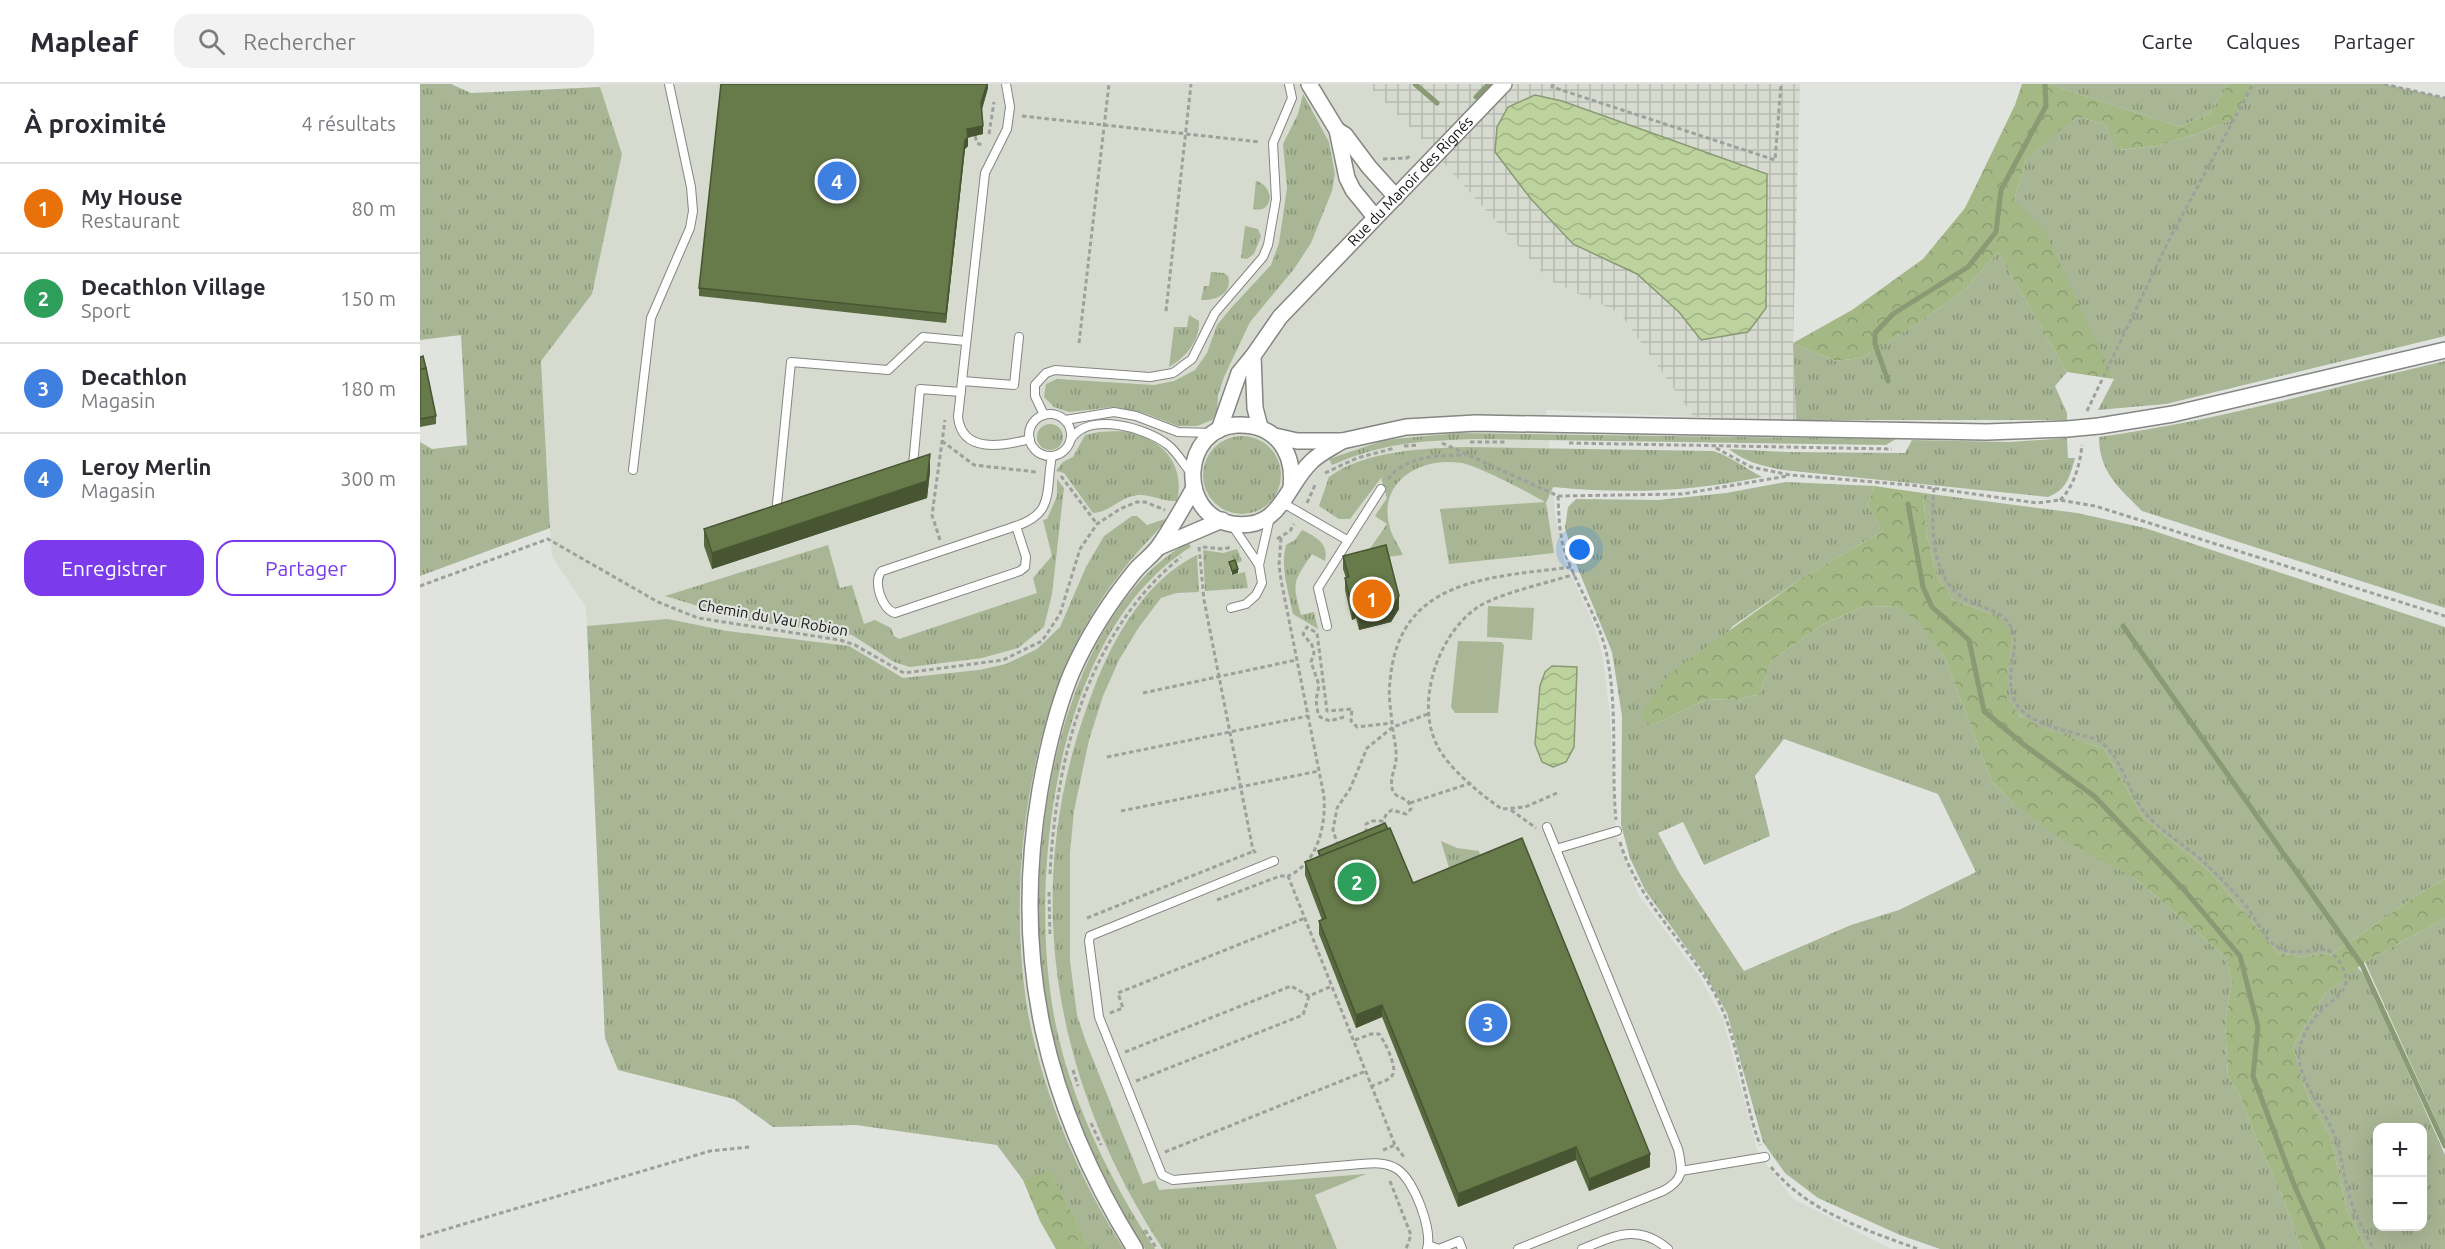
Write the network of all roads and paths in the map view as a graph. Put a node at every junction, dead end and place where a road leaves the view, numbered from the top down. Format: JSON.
{"nodes":[{"id":1,"x":669,"y":84,"type":"edge"},
{"id":2,"x":1006,"y":84,"type":"edge"},
{"id":3,"x":1108,"y":84,"type":"edge"},
{"id":4,"x":1191,"y":84,"type":"edge"},
{"id":5,"x":1288,"y":84,"type":"edge"},
{"id":6,"x":1309,"y":84,"type":"edge"},
{"id":7,"x":1504,"y":84,"type":"edge"},
{"id":8,"x":1554,"y":84,"type":"edge"},
{"id":9,"x":1781,"y":84,"type":"edge"},
{"id":10,"x":2253,"y":84,"type":"edge"},
{"id":11,"x":2384,"y":84,"type":"edge"},
{"id":12,"x":994,"y":98,"type":"dead end"},
{"id":13,"x":2445,"y":98,"type":"edge"},
{"id":14,"x":993,"y":113,"type":"junction"},
{"id":15,"x":1008,"y":115,"type":"junction"},
{"id":16,"x":1104,"y":125,"type":"junction"},
{"id":17,"x":1337,"y":130,"type":"junction"},
{"id":18,"x":1186,"y":134,"type":"junction"},
{"id":19,"x":975,"y":136,"type":"edge"},
{"id":20,"x":1273,"y":143,"type":"junction"},
{"id":21,"x":1415,"y":153,"type":"dead end"},
{"id":22,"x":1369,"y":167,"type":"junction"},
{"id":23,"x":1396,"y":197,"type":"junction"},
{"id":24,"x":1375,"y":217,"type":"junction"},
{"id":25,"x":1166,"y":311,"type":"dead end"},
{"id":26,"x":1019,"y":337,"type":"dead end"},
{"id":27,"x":966,"y":341,"type":"junction"},
{"id":28,"x":1079,"y":343,"type":"dead end"},
{"id":29,"x":2445,"y":350,"type":"edge"},
{"id":30,"x":1253,"y":356,"type":"junction"},
{"id":31,"x":962,"y":381,"type":"junction"},
{"id":32,"x":961,"y":392,"type":"junction"},
{"id":33,"x":2087,"y":408,"type":"dead end"},
{"id":34,"x":1044,"y":415,"type":"junction"},
{"id":35,"x":958,"y":417,"type":"junction"},
{"id":36,"x":1065,"y":420,"type":"junction"},
{"id":37,"x":1260,"y":427,"type":"junction"},
{"id":38,"x":1216,"y":431,"type":"junction"},
{"id":39,"x":1275,"y":436,"type":"junction"},
{"id":40,"x":1030,"y":439,"type":"junction"},
{"id":41,"x":1071,"y":439,"type":"junction"},
{"id":42,"x":942,"y":441,"type":"junction"},
{"id":43,"x":1342,"y":441,"type":"junction"},
{"id":44,"x":1452,"y":442,"type":"dead end"},
{"id":45,"x":1463,"y":442,"type":"dead end"},
{"id":46,"x":1515,"y":442,"type":"dead end"},
{"id":47,"x":1559,"y":443,"type":"dead end"},
{"id":48,"x":1418,"y":445,"type":"dead end"},
{"id":49,"x":1715,"y":447,"type":"junction"},
{"id":50,"x":1904,"y":449,"type":"dead end"},
{"id":51,"x":1468,"y":454,"type":"junction"},
{"id":52,"x":1052,"y":456,"type":"junction"},
{"id":53,"x":2081,"y":460,"type":"dead end"},
{"id":54,"x":902,"y":468,"type":"edge"},
{"id":55,"x":633,"y":470,"type":"dead end"},
{"id":56,"x":1048,"y":473,"type":"junction"},
{"id":57,"x":1790,"y":475,"type":"junction"},
{"id":58,"x":1322,"y":476,"type":"dead end"},
{"id":59,"x":1193,"y":481,"type":"junction"},
{"id":60,"x":1316,"y":481,"type":"dead end"},
{"id":61,"x":1291,"y":487,"type":"junction"},
{"id":62,"x":1934,"y":488,"type":"junction"},
{"id":63,"x":1382,"y":489,"type":"joint"},
{"id":64,"x":1558,"y":496,"type":"junction"},
{"id":65,"x":2060,"y":500,"type":"junction"},
{"id":66,"x":1283,"y":503,"type":"junction"},
{"id":67,"x":786,"y":510,"type":"edge"},
{"id":68,"x":1302,"y":512,"type":"junction"},
{"id":69,"x":1271,"y":516,"type":"junction"},
{"id":70,"x":1177,"y":517,"type":"junction"},
{"id":71,"x":1226,"y":522,"type":"junction"},
{"id":72,"x":1097,"y":524,"type":"junction"},
{"id":73,"x":1016,"y":526,"type":"junction"},
{"id":74,"x":1191,"y":532,"type":"junction"},
{"id":75,"x":1347,"y":540,"type":"junction"},
{"id":76,"x":1159,"y":547,"type":"junction"},
{"id":77,"x":1199,"y":547,"type":"junction"},
{"id":78,"x":1192,"y":549,"type":"dead end"},
{"id":79,"x":943,"y":550,"type":"junction"},
{"id":80,"x":1186,"y":553,"type":"dead end"},
{"id":81,"x":1259,"y":565,"type":"junction"},
{"id":82,"x":1571,"y":567,"type":"junction"},
{"id":83,"x":1575,"y":574,"type":"junction"},
{"id":84,"x":420,"y":586,"type":"edge"},
{"id":85,"x":1231,"y":608,"type":"dead end"},
{"id":86,"x":2445,"y":616,"type":"edge"},
{"id":87,"x":1327,"y":626,"type":"dead end"},
{"id":88,"x":1296,"y":660,"type":"junction"},
{"id":89,"x":1219,"y":677,"type":"junction"},
{"id":90,"x":1143,"y":693,"type":"dead end"},
{"id":91,"x":1428,"y":714,"type":"junction"},
{"id":92,"x":1308,"y":716,"type":"junction"},
{"id":93,"x":1344,"y":717,"type":"dead end"},
{"id":94,"x":1393,"y":726,"type":"junction"},
{"id":95,"x":1229,"y":732,"type":"junction"},
{"id":96,"x":1107,"y":757,"type":"dead end"},
{"id":97,"x":1319,"y":771,"type":"junction"},
{"id":98,"x":1471,"y":783,"type":"junction"},
{"id":99,"x":1240,"y":787,"type":"junction"},
{"id":100,"x":1557,"y":793,"type":"dead end"},
{"id":101,"x":1410,"y":803,"type":"junction"},
{"id":102,"x":1511,"y":810,"type":"junction"},
{"id":103,"x":1121,"y":811,"type":"dead end"},
{"id":104,"x":1547,"y":827,"type":"joint"},
{"id":105,"x":1617,"y":831,"type":"junction"},
{"id":106,"x":1366,"y":835,"type":"edge"},
{"id":107,"x":1320,"y":838,"type":"junction"},
{"id":108,"x":1322,"y":845,"type":"dead end"},
{"id":109,"x":1339,"y":846,"type":"edge"},
{"id":110,"x":1556,"y":849,"type":"junction"},
{"id":111,"x":1254,"y":851,"type":"junction"},
{"id":112,"x":1271,"y":862,"type":"junction"},
{"id":113,"x":1288,"y":876,"type":"junction"},
{"id":114,"x":1088,"y":918,"type":"dead end"},
{"id":115,"x":1305,"y":918,"type":"junction"},
{"id":116,"x":1050,"y":937,"type":"dead end"},
{"id":117,"x":1332,"y":986,"type":"junction"},
{"id":118,"x":1309,"y":996,"type":"junction"},
{"id":119,"x":1100,"y":1017,"type":"junction"},
{"id":120,"x":1354,"y":1040,"type":"junction"},
{"id":121,"x":1115,"y":1056,"type":"junction"},
{"id":122,"x":1071,"y":1065,"type":"dead end"},
{"id":123,"x":1366,"y":1071,"type":"junction"},
{"id":124,"x":1126,"y":1085,"type":"junction"},
{"id":125,"x":1372,"y":1086,"type":"junction"},
{"id":126,"x":1080,"y":1094,"type":"dead end"},
{"id":127,"x":1090,"y":1120,"type":"dead end"},
{"id":128,"x":749,"y":1147,"type":"dead end"},
{"id":129,"x":1102,"y":1149,"type":"dead end"},
{"id":130,"x":1383,"y":1150,"type":"dead end"},
{"id":131,"x":1155,"y":1156,"type":"junction"},
{"id":132,"x":1765,"y":1157,"type":"junction"},
{"id":133,"x":1406,"y":1159,"type":"dead end"},
{"id":134,"x":1385,"y":1164,"type":"junction"},
{"id":135,"x":1681,"y":1171,"type":"junction"},
{"id":136,"x":1142,"y":1224,"type":"dead end"},
{"id":137,"x":420,"y":1237,"type":"edge"},
{"id":138,"x":1427,"y":1247,"type":"edge"},
{"id":139,"x":1135,"y":1249,"type":"edge"},
{"id":140,"x":1157,"y":1249,"type":"edge"},
{"id":141,"x":1406,"y":1249,"type":"edge"},
{"id":142,"x":1462,"y":1249,"type":"edge"},
{"id":143,"x":1518,"y":1249,"type":"edge"},
{"id":144,"x":1582,"y":1249,"type":"edge"},
{"id":145,"x":1668,"y":1249,"type":"edge"},
{"id":146,"x":1918,"y":1249,"type":"edge"},
{"id":147,"x":2374,"y":1249,"type":"edge"}],
"edges":[{"from":1,"to":55,"type":"lane"},
{"from":2,"to":15,"type":"lane"},
{"from":3,"to":16,"type":"path"},
{"from":4,"to":18,"type":"path"},
{"from":5,"to":20,"type":"lane"},
{"from":6,"to":17,"type":"street"},
{"from":7,"to":23,"type":"street","name":"Rue du Manoir des Rignés"},
{"from":8,"to":9,"type":"path"},
{"from":10,"to":33,"type":"path"},
{"from":11,"to":13,"type":"path"},
{"from":12,"to":14,"type":"path"},
{"from":14,"to":15,"type":"path"},
{"from":14,"to":19,"type":"path"},
{"from":15,"to":16,"type":"path"},
{"from":15,"to":27,"type":"lane"},
{"from":16,"to":18,"type":"path"},
{"from":16,"to":28,"type":"path"},
{"from":17,"to":22,"type":"street"},
{"from":17,"to":24,"type":"street"},
{"from":18,"to":20,"type":"path"},
{"from":18,"to":25,"type":"path"},
{"from":20,"to":34,"type":"lane"},
{"from":21,"to":22,"type":"path"},
{"from":22,"to":23,"type":"street"},
{"from":23,"to":24,"type":"street","name":"Rue du Manoir des Rignés"},
{"from":24,"to":30,"type":"street","name":"Rue du Manoir des Rignés"},
{"from":26,"to":31,"type":"lane"},
{"from":27,"to":31,"type":"lane"},
{"from":27,"to":67,"type":"lane"},
{"from":29,"to":43,"type":"street","bridge":true},
{"from":30,"to":37,"type":"street"},
{"from":30,"to":38,"type":"street","name":"Rue du Manoir des Rignés"},
{"from":31,"to":32,"type":"lane"},
{"from":32,"to":35,"type":"lane"},
{"from":32,"to":54,"type":"lane"},
{"from":34,"to":36,"type":"lane"},
{"from":34,"to":40,"type":"lane"},
{"from":35,"to":40,"type":"lane"},
{"from":35,"to":42,"type":"path"},
{"from":36,"to":38,"type":"lane"},
{"from":36,"to":41,"type":"lane"},
{"from":37,"to":38,"type":"street"},
{"from":37,"to":39,"type":"street"},
{"from":38,"to":59,"type":"street"},
{"from":39,"to":43,"type":"street"},
{"from":39,"to":61,"type":"street"},
{"from":40,"to":52,"type":"lane"},
{"from":41,"to":52,"type":"lane"},
{"from":41,"to":59,"type":"lane"},
{"from":42,"to":56,"type":"path"},
{"from":42,"to":79,"type":"path"},
{"from":43,"to":61,"type":"street"},
{"from":44,"to":51,"type":"path"},
{"from":45,"to":46,"type":"path"},
{"from":47,"to":49,"type":"path"},
{"from":48,"to":58,"type":"path"},
{"from":49,"to":50,"type":"path"},
{"from":49,"to":57,"type":"path"},
{"from":51,"to":63,"type":"path"},
{"from":51,"to":64,"type":"path"},
{"from":52,"to":56,"type":"lane"},
{"from":53,"to":65,"type":"path"},
{"from":56,"to":72,"type":"path"},
{"from":56,"to":73,"type":"lane"},
{"from":57,"to":62,"type":"path"},
{"from":57,"to":64,"type":"path"},
{"from":59,"to":70,"type":"street"},
{"from":59,"to":71,"type":"street"},
{"from":60,"to":68,"type":"path"},
{"from":61,"to":66,"type":"street"},
{"from":62,"to":65,"type":"path"},
{"from":62,"to":147,"type":"path"},
{"from":63,"to":75,"type":"lane"},
{"from":64,"to":82,"type":"path"},
{"from":65,"to":86,"type":"path"},
{"from":66,"to":68,"type":"lane"},
{"from":66,"to":69,"type":"street"},
{"from":68,"to":75,"type":"lane"},
{"from":68,"to":88,"type":"path"},
{"from":69,"to":71,"type":"street"},
{"from":69,"to":81,"type":"lane"},
{"from":70,"to":72,"type":"path"},
{"from":70,"to":76,"type":"street"},
{"from":71,"to":74,"type":"street"},
{"from":71,"to":81,"type":"lane"},
{"from":72,"to":84,"type":"path","name":"Chemin du Vau Robion"},
{"from":73,"to":79,"type":"lane"},
{"from":73,"to":79,"type":"lane"},
{"from":74,"to":76,"type":"street"},
{"from":74,"to":77,"type":"path"},
{"from":75,"to":87,"type":"lane"},
{"from":76,"to":139,"type":"street"},
{"from":77,"to":78,"type":"path"},
{"from":77,"to":89,"type":"path"},
{"from":80,"to":116,"type":"path"},
{"from":81,"to":85,"type":"lane"},
{"from":82,"to":83,"type":"path"},
{"from":82,"to":94,"type":"path"},
{"from":83,"to":91,"type":"path"},
{"from":83,"to":105,"type":"path"},
{"from":88,"to":89,"type":"path"},
{"from":88,"to":92,"type":"path"},
{"from":89,"to":90,"type":"path"},
{"from":89,"to":95,"type":"path"},
{"from":91,"to":94,"type":"path"},
{"from":91,"to":98,"type":"path"},
{"from":92,"to":95,"type":"path"},
{"from":92,"to":97,"type":"path"},
{"from":93,"to":94,"type":"path"},
{"from":94,"to":101,"type":"path"},
{"from":94,"to":109,"type":"path"},
{"from":95,"to":96,"type":"path"},
{"from":95,"to":99,"type":"path"},
{"from":97,"to":99,"type":"path"},
{"from":97,"to":107,"type":"path"},
{"from":98,"to":101,"type":"path"},
{"from":98,"to":102,"type":"path"},
{"from":99,"to":103,"type":"path"},
{"from":99,"to":111,"type":"path"},
{"from":100,"to":102,"type":"path"},
{"from":101,"to":106,"type":"path"},
{"from":102,"to":104,"type":"path"},
{"from":104,"to":110,"type":"lane"},
{"from":105,"to":110,"type":"lane"},
{"from":105,"to":132,"type":"path"},
{"from":107,"to":108,"type":"path"},
{"from":107,"to":113,"type":"path"},
{"from":110,"to":135,"type":"lane"},
{"from":111,"to":112,"type":"path"},
{"from":111,"to":114,"type":"path"},
{"from":112,"to":113,"type":"path"},
{"from":112,"to":119,"type":"lane"},
{"from":113,"to":115,"type":"path"},
{"from":115,"to":117,"type":"path"},
{"from":115,"to":119,"type":"path"},
{"from":117,"to":118,"type":"path"},
{"from":117,"to":120,"type":"path"},
{"from":118,"to":121,"type":"path"},
{"from":118,"to":124,"type":"path"},
{"from":119,"to":121,"type":"lane"},
{"from":120,"to":123,"type":"path"},
{"from":120,"to":125,"type":"path"},
{"from":121,"to":124,"type":"lane"},
{"from":122,"to":126,"type":"path"},
{"from":123,"to":125,"type":"path"},
{"from":123,"to":131,"type":"path"},
{"from":124,"to":131,"type":"lane"},
{"from":125,"to":133,"type":"path"},
{"from":127,"to":129,"type":"path"},
{"from":128,"to":137,"type":"path"},
{"from":130,"to":134,"type":"path"},
{"from":131,"to":134,"type":"lane"},
{"from":132,"to":135,"type":"lane"},
{"from":132,"to":146,"type":"path"},
{"from":134,"to":138,"type":"lane"},
{"from":134,"to":141,"type":"path"},
{"from":135,"to":143,"type":"lane"},
{"from":136,"to":140,"type":"path"},
{"from":138,"to":142,"type":"lane"},
{"from":144,"to":145,"type":"lane"}]}
